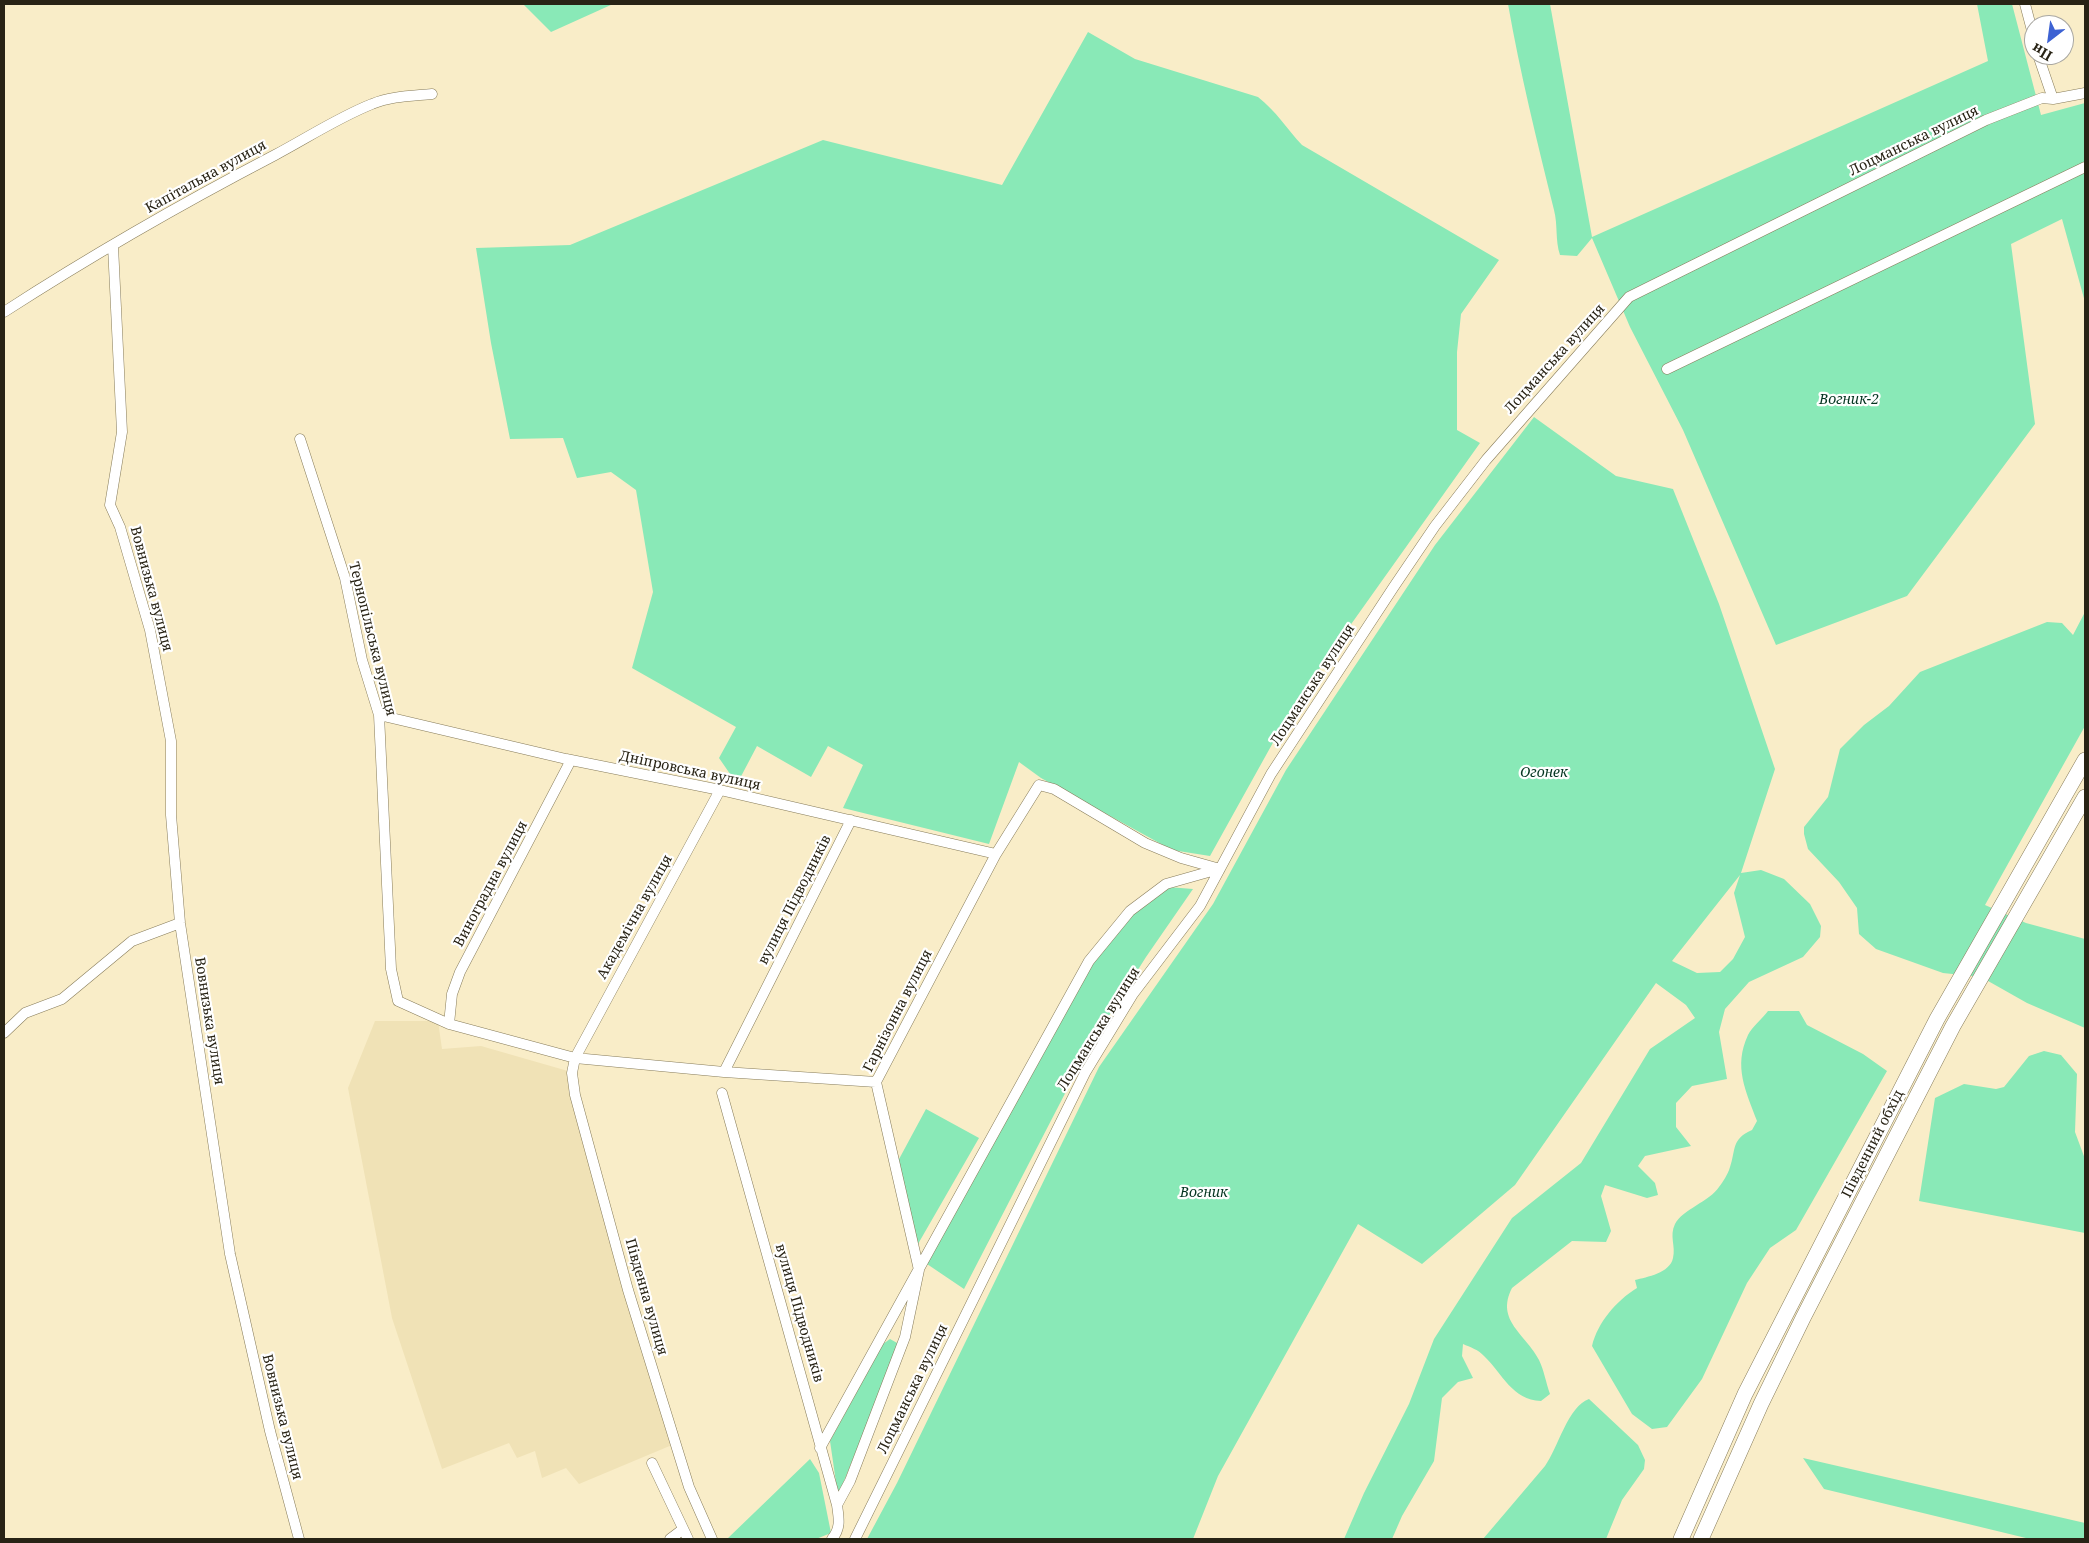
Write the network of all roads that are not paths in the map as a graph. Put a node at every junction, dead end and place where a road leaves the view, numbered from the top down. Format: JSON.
{"nodes":[{"id":1,"x":2041,"y":65,"type":"edge"},
{"id":2,"x":2085,"y":93,"type":"edge"},
{"id":3,"x":432,"y":94,"type":"dead end"},
{"id":4,"x":2053,"y":98,"type":"junction"},
{"id":5,"x":2085,"y":167,"type":"edge"},
{"id":6,"x":113,"y":246,"type":"junction"},
{"id":7,"x":4,"y":312,"type":"edge"},
{"id":8,"x":1667,"y":368,"type":"dead end"},
{"id":9,"x":300,"y":439,"type":"dead end"},
{"id":10,"x":379,"y":715,"type":"junction"},
{"id":11,"x":571,"y":760,"type":"junction"},
{"id":12,"x":2085,"y":760,"type":"edge"},
{"id":13,"x":720,"y":790,"type":"junction"},
{"id":14,"x":2085,"y":797,"type":"edge"},
{"id":15,"x":851,"y":820,"type":"junction"},
{"id":16,"x":996,"y":854,"type":"junction"},
{"id":17,"x":1220,"y":869,"type":"junction"},
{"id":18,"x":180,"y":923,"type":"junction"},
{"id":19,"x":450,"y":1024,"type":"junction"},
{"id":20,"x":4,"y":1033,"type":"edge"},
{"id":21,"x":574,"y":1058,"type":"junction"},
{"id":22,"x":724,"y":1072,"type":"junction"},
{"id":23,"x":876,"y":1082,"type":"junction"},
{"id":24,"x":722,"y":1093,"type":"dead end"},
{"id":25,"x":919,"y":1270,"type":"junction"},
{"id":26,"x":820,"y":1448,"type":"junction"},
{"id":27,"x":652,"y":1463,"type":"dead end"},
{"id":28,"x":837,"y":1505,"type":"junction"},
{"id":29,"x":682,"y":1530,"type":"junction"},
{"id":30,"x":299,"y":1539,"type":"edge"},
{"id":31,"x":670,"y":1539,"type":"edge"},
{"id":32,"x":688,"y":1539,"type":"edge"},
{"id":33,"x":712,"y":1539,"type":"edge"},
{"id":34,"x":832,"y":1539,"type":"edge"},
{"id":35,"x":855,"y":1539,"type":"edge"},
{"id":36,"x":1681,"y":1539,"type":"edge"},
{"id":37,"x":1701,"y":1539,"type":"edge"}],
"edges":[{"from":1,"to":4,"type":"street"},
{"from":2,"to":4,"type":"street","name":"Лоцманська вулиця"},
{"from":3,"to":6,"type":"street","name":"Капітальна вулиця"},
{"from":4,"to":17,"type":"street","name":"Лоцманська вулиця"},
{"from":5,"to":8,"type":"street"},
{"from":6,"to":7,"type":"street","name":"Капітальна вулиця"},
{"from":6,"to":18,"type":"street","name":"Вовнизька вулиця"},
{"from":9,"to":10,"type":"street","name":"Тернопільська вулиця"},
{"from":10,"to":11,"type":"street","name":"Дніпровська вулиця"},
{"from":10,"to":19,"type":"street","name":"Тернопільська вулиця"},
{"from":11,"to":13,"type":"street","name":"Дніпровська вулиця"},
{"from":11,"to":19,"type":"street","name":"Виноградна вулиця"},
{"from":12,"to":36,"type":"main road","name":"Південний обхід"},
{"from":13,"to":15,"type":"street","name":"Дніпровська вулиця"},
{"from":13,"to":21,"type":"street","name":"Академічна вулиця"},
{"from":14,"to":37,"type":"main road","name":"Південний обхід"},
{"from":15,"to":16,"type":"street","name":"Дніпровська вулиця"},
{"from":15,"to":22,"type":"street","name":"вулиця Підводників"},
{"from":16,"to":17,"type":"street","name":"Гарнізонна вулиця"},
{"from":16,"to":23,"type":"street","name":"Гарнізонна вулиця"},
{"from":17,"to":25,"type":"street"},
{"from":17,"to":35,"type":"street","name":"Лоцманська вулиця"},
{"from":18,"to":20,"type":"street"},
{"from":18,"to":30,"type":"street","name":"Вовнизька вулиця"},
{"from":19,"to":21,"type":"street"},
{"from":21,"to":22,"type":"street"},
{"from":21,"to":33,"type":"street","name":"Південна вулиця"},
{"from":22,"to":23,"type":"street"},
{"from":23,"to":25,"type":"street","name":"Гарнізонна вулиця"},
{"from":24,"to":26,"type":"street","name":"вулиця Підводників"},
{"from":25,"to":26,"type":"street"},
{"from":25,"to":28,"type":"street"},
{"from":26,"to":28,"type":"street","name":"вулиця Підводників"},
{"from":27,"to":29,"type":"street"},
{"from":28,"to":34,"type":"street","name":"вулиця Підводників"},
{"from":29,"to":31,"type":"street"},
{"from":29,"to":32,"type":"street"}]}
